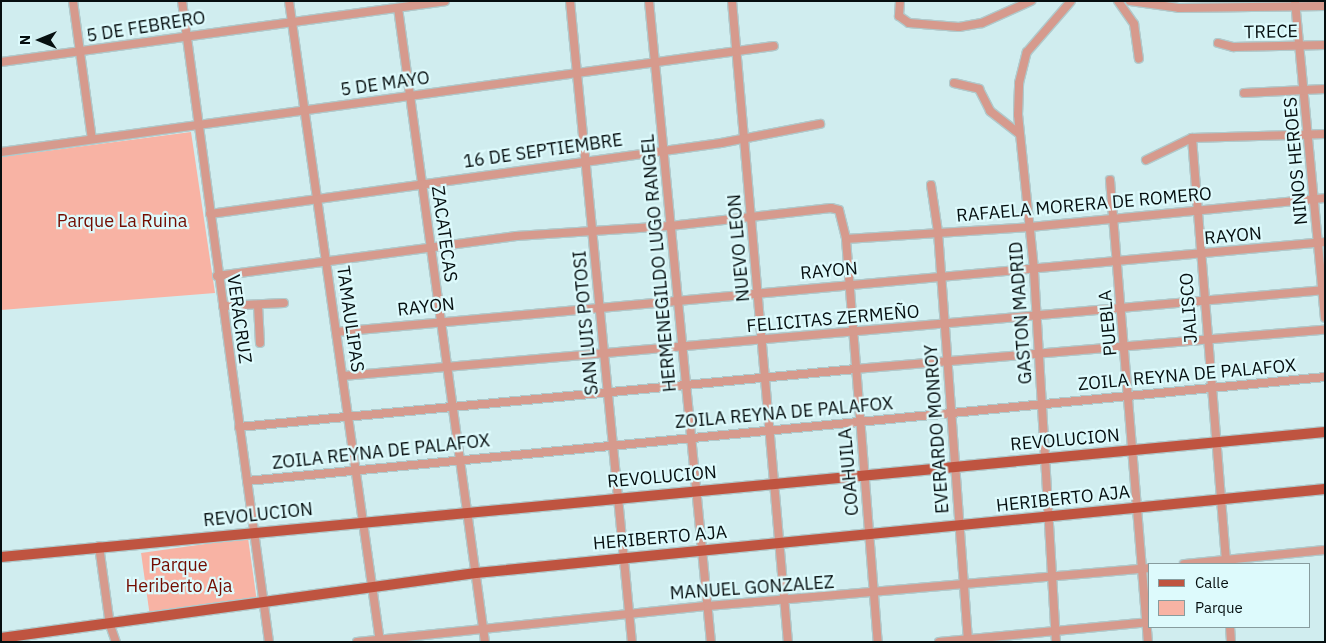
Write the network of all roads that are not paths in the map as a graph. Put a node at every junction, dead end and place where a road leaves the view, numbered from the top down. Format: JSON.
{"nodes":[{"id":1,"x":73,"y":1,"type":"edge"},
{"id":2,"x":182,"y":1,"type":"edge"},
{"id":3,"x":289,"y":1,"type":"edge"},
{"id":4,"x":445,"y":1,"type":"edge"},
{"id":5,"x":570,"y":1,"type":"edge"},
{"id":6,"x":649,"y":1,"type":"edge"},
{"id":7,"x":732,"y":1,"type":"edge"},
{"id":8,"x":900,"y":1,"type":"edge"},
{"id":9,"x":1031,"y":1,"type":"edge"},
{"id":10,"x":1118,"y":1,"type":"edge"},
{"id":11,"x":1130,"y":1,"type":"edge"},
{"id":12,"x":1065,"y":3,"type":"edge"},
{"id":13,"x":1251,"y":4,"type":"edge"},
{"id":14,"x":1295,"y":4,"type":"edge"},
{"id":15,"x":1325,"y":6,"type":"edge"},
{"id":16,"x":398,"y":8,"type":"junction"},
{"id":17,"x":292,"y":21,"type":"junction"},
{"id":18,"x":186,"y":36,"type":"junction"},
{"id":19,"x":1218,"y":44,"type":"dead end"},
{"id":20,"x":1325,"y":45,"type":"edge"},
{"id":21,"x":774,"y":46,"type":"dead end"},
{"id":22,"x":1299,"y":46,"type":"junction"},
{"id":23,"x":737,"y":50,"type":"junction"},
{"id":24,"x":80,"y":52,"type":"junction"},
{"id":25,"x":1139,"y":59,"type":"dead end"},
{"id":26,"x":652,"y":60,"type":"junction"},
{"id":27,"x":1,"y":62,"type":"edge"},
{"id":28,"x":577,"y":72,"type":"junction"},
{"id":29,"x":954,"y":83,"type":"dead end"},
{"id":30,"x":1325,"y":89,"type":"edge"},
{"id":31,"x":1304,"y":90,"type":"junction"},
{"id":32,"x":1244,"y":92,"type":"dead end"},
{"id":33,"x":410,"y":95,"type":"junction"},
{"id":34,"x":304,"y":110,"type":"junction"},
{"id":35,"x":197,"y":124,"type":"junction"},
{"id":36,"x":820,"y":124,"type":"dead end"},
{"id":37,"x":1018,"y":133,"type":"junction"},
{"id":38,"x":1308,"y":134,"type":"junction"},
{"id":39,"x":1325,"y":134,"type":"edge"},
{"id":40,"x":1192,"y":138,"type":"junction"},
{"id":41,"x":92,"y":139,"type":"junction"},
{"id":42,"x":745,"y":139,"type":"junction"},
{"id":43,"x":664,"y":149,"type":"junction"},
{"id":44,"x":1,"y":152,"type":"edge"},
{"id":45,"x":586,"y":160,"type":"junction"},
{"id":46,"x":1146,"y":160,"type":"dead end"},
{"id":47,"x":1110,"y":180,"type":"dead end"},
{"id":48,"x":422,"y":184,"type":"junction"},
{"id":49,"x":932,"y":185,"type":"dead end"},
{"id":50,"x":318,"y":198,"type":"junction"},
{"id":51,"x":1325,"y":198,"type":"edge"},
{"id":52,"x":1314,"y":199,"type":"junction"},
{"id":53,"x":1196,"y":210,"type":"junction"},
{"id":54,"x":210,"y":214,"type":"junction"},
{"id":55,"x":751,"y":217,"type":"junction"},
{"id":56,"x":1113,"y":219,"type":"junction"},
{"id":57,"x":670,"y":226,"type":"junction"},
{"id":58,"x":1030,"y":227,"type":"junction"},
{"id":59,"x":938,"y":232,"type":"junction"},
{"id":60,"x":593,"y":233,"type":"junction"},
{"id":61,"x":846,"y":239,"type":"junction"},
{"id":62,"x":1322,"y":243,"type":"edge"},
{"id":63,"x":430,"y":247,"type":"junction"},
{"id":64,"x":1200,"y":254,"type":"junction"},
{"id":65,"x":326,"y":260,"type":"junction"},
{"id":66,"x":1117,"y":261,"type":"junction"},
{"id":67,"x":1034,"y":269,"type":"junction"},
{"id":68,"x":217,"y":276,"type":"junction"},
{"id":69,"x":940,"y":276,"type":"junction"},
{"id":70,"x":850,"y":284,"type":"junction"},
{"id":71,"x":1324,"y":290,"type":"edge"},
{"id":72,"x":757,"y":292,"type":"junction"},
{"id":73,"x":676,"y":300,"type":"junction"},
{"id":74,"x":1203,"y":300,"type":"junction"},
{"id":75,"x":284,"y":303,"type":"dead end"},
{"id":76,"x":258,"y":304,"type":"junction"},
{"id":77,"x":223,"y":306,"type":"junction"},
{"id":78,"x":600,"y":306,"type":"junction"},
{"id":79,"x":1122,"y":309,"type":"junction"},
{"id":80,"x":1036,"y":316,"type":"junction"},
{"id":81,"x":1325,"y":318,"type":"edge"},
{"id":82,"x":441,"y":321,"type":"junction"},
{"id":83,"x":944,"y":325,"type":"junction"},
{"id":84,"x":1325,"y":330,"type":"edge"},
{"id":85,"x":336,"y":332,"type":"junction"},
{"id":86,"x":853,"y":332,"type":"junction"},
{"id":87,"x":761,"y":340,"type":"junction"},
{"id":88,"x":1206,"y":341,"type":"junction"},
{"id":89,"x":260,"y":343,"type":"dead end"},
{"id":90,"x":681,"y":348,"type":"junction"},
{"id":91,"x":1125,"y":348,"type":"junction"},
{"id":92,"x":604,"y":355,"type":"junction"},
{"id":93,"x":1039,"y":355,"type":"junction"},
{"id":94,"x":946,"y":362,"type":"junction"},
{"id":95,"x":448,"y":367,"type":"junction"},
{"id":96,"x":856,"y":370,"type":"junction"},
{"id":97,"x":343,"y":376,"type":"junction"},
{"id":98,"x":1325,"y":377,"type":"edge"},
{"id":99,"x":764,"y":379,"type":"junction"},
{"id":100,"x":685,"y":387,"type":"junction"},
{"id":101,"x":1210,"y":388,"type":"junction"},
{"id":102,"x":607,"y":393,"type":"junction"},
{"id":103,"x":1130,"y":396,"type":"junction"},
{"id":104,"x":1042,"y":404,"type":"junction"},
{"id":105,"x":454,"y":406,"type":"junction"},
{"id":106,"x":950,"y":413,"type":"junction"},
{"id":107,"x":348,"y":416,"type":"junction"},
{"id":108,"x":860,"y":421,"type":"junction"},
{"id":109,"x":239,"y":427,"type":"junction"},
{"id":110,"x":768,"y":430,"type":"junction"},
{"id":111,"x":1325,"y":432,"type":"edge"},
{"id":112,"x":691,"y":438,"type":"junction"},
{"id":113,"x":1216,"y":443,"type":"junction"},
{"id":114,"x":612,"y":444,"type":"junction"},
{"id":115,"x":1134,"y":450,"type":"junction"},
{"id":116,"x":460,"y":458,"type":"junction"},
{"id":117,"x":1045,"y":458,"type":"junction"},
{"id":118,"x":954,"y":467,"type":"junction"},
{"id":119,"x":355,"y":469,"type":"junction"},
{"id":120,"x":864,"y":475,"type":"junction"},
{"id":121,"x":247,"y":481,"type":"junction"},
{"id":122,"x":774,"y":483,"type":"junction"},
{"id":123,"x":1325,"y":489,"type":"edge"},
{"id":124,"x":697,"y":492,"type":"junction"},
{"id":125,"x":617,"y":497,"type":"junction"},
{"id":126,"x":1221,"y":500,"type":"junction"},
{"id":127,"x":1139,"y":507,"type":"junction"},
{"id":128,"x":467,"y":512,"type":"junction"},
{"id":129,"x":1048,"y":517,"type":"junction"},
{"id":130,"x":362,"y":521,"type":"junction"},
{"id":131,"x":959,"y":526,"type":"junction"},
{"id":132,"x":254,"y":532,"type":"junction"},
{"id":133,"x":870,"y":534,"type":"junction"},
{"id":134,"x":779,"y":543,"type":"junction"},
{"id":135,"x":99,"y":546,"type":"junction"},
{"id":136,"x":1325,"y":550,"type":"edge"},
{"id":137,"x":702,"y":551,"type":"junction"},
{"id":138,"x":1,"y":557,"type":"edge"},
{"id":139,"x":624,"y":558,"type":"junction"},
{"id":140,"x":1225,"y":562,"type":"edge"},
{"id":141,"x":1204,"y":563,"type":"edge"},
{"id":142,"x":1146,"y":568,"type":"edge"},
{"id":143,"x":476,"y":573,"type":"junction"},
{"id":144,"x":1052,"y":576,"type":"junction"},
{"id":145,"x":964,"y":586,"type":"junction"},
{"id":146,"x":371,"y":588,"type":"junction"},
{"id":147,"x":874,"y":594,"type":"junction"},
{"id":148,"x":784,"y":601,"type":"junction"},
{"id":149,"x":264,"y":602,"type":"junction"},
{"id":150,"x":708,"y":606,"type":"junction"},
{"id":151,"x":629,"y":613,"type":"junction"},
{"id":152,"x":1148,"y":622,"type":"edge"},
{"id":153,"x":110,"y":625,"type":"junction"},
{"id":154,"x":484,"y":627,"type":"junction"},
{"id":155,"x":1230,"y":628,"type":"edge"},
{"id":156,"x":1055,"y":632,"type":"junction"},
{"id":157,"x":1,"y":638,"type":"edge"},
{"id":158,"x":379,"y":640,"type":"edge"},
{"id":159,"x":968,"y":641,"type":"edge"},
{"id":160,"x":116,"y":642,"type":"edge"},
{"id":161,"x":269,"y":642,"type":"edge"},
{"id":162,"x":357,"y":642,"type":"edge"},
{"id":163,"x":485,"y":642,"type":"edge"},
{"id":164,"x":632,"y":642,"type":"edge"},
{"id":165,"x":711,"y":642,"type":"edge"},
{"id":166,"x":788,"y":642,"type":"edge"},
{"id":167,"x":878,"y":642,"type":"edge"},
{"id":168,"x":939,"y":642,"type":"edge"},
{"id":169,"x":1056,"y":642,"type":"edge"},
{"id":170,"x":1148,"y":642,"type":"edge"},
{"id":171,"x":1231,"y":642,"type":"edge"}],
"edges":[{"from":1,"to":24,"type":"street"},
{"from":2,"to":18,"type":"street","name":"VERACRUZ"},
{"from":3,"to":17,"type":"street","name":"TAMAULIPAS"},
{"from":4,"to":16,"type":"street","name":"5 DE FEBRERO"},
{"from":5,"to":28,"type":"street","name":"SAN LUIS POTOSI"},
{"from":6,"to":26,"type":"street","name":"HERMENEGILDO LUGO RANGEL"},
{"from":7,"to":23,"type":"street","name":"NUEVO LEON"},
{"from":8,"to":9,"type":"street"},
{"from":10,"to":25,"type":"street"},
{"from":11,"to":13,"type":"street"},
{"from":12,"to":37,"type":"street","name":"GASTON MADRID"},
{"from":13,"to":14,"type":"street"},
{"from":14,"to":15,"type":"street"},
{"from":14,"to":22,"type":"street","name":"NINOS HEROES"},
{"from":16,"to":17,"type":"street","name":"5 DE FEBRERO"},
{"from":16,"to":33,"type":"street","name":"ZACATECAS"},
{"from":17,"to":18,"type":"street","name":"5 DE FEBRERO"},
{"from":17,"to":34,"type":"street","name":"TAMAULIPAS"},
{"from":18,"to":24,"type":"street","name":"5 DE FEBRERO"},
{"from":18,"to":35,"type":"street","name":"VERACRUZ"},
{"from":19,"to":22,"type":"street","name":"TRECE"},
{"from":20,"to":22,"type":"street","name":"TRECE"},
{"from":21,"to":23,"type":"street","name":"5 DE MAYO"},
{"from":22,"to":31,"type":"street","name":"NINOS HEROES"},
{"from":23,"to":26,"type":"street","name":"5 DE MAYO"},
{"from":23,"to":42,"type":"street","name":"NUEVO LEON"},
{"from":24,"to":27,"type":"street","name":"5 DE FEBRERO"},
{"from":24,"to":41,"type":"street"},
{"from":26,"to":28,"type":"street","name":"5 DE MAYO"},
{"from":26,"to":43,"type":"street","name":"HERMENEGILDO LUGO RANGEL"},
{"from":28,"to":33,"type":"street","name":"5 DE MAYO"},
{"from":28,"to":45,"type":"street","name":"SAN LUIS POTOSI"},
{"from":29,"to":37,"type":"street"},
{"from":30,"to":31,"type":"street"},
{"from":31,"to":32,"type":"street"},
{"from":31,"to":38,"type":"street","name":"NINOS HEROES"},
{"from":33,"to":34,"type":"street","name":"5 DE MAYO"},
{"from":33,"to":48,"type":"street","name":"ZACATECAS"},
{"from":34,"to":35,"type":"street","name":"5 DE MAYO"},
{"from":34,"to":50,"type":"street","name":"TAMAULIPAS"},
{"from":35,"to":41,"type":"street","name":"5 DE MAYO"},
{"from":35,"to":54,"type":"street","name":"VERACRUZ"},
{"from":36,"to":42,"type":"street","name":"16 DE SEPTIEMBRE"},
{"from":37,"to":58,"type":"street","name":"GASTON MADRID"},
{"from":38,"to":39,"type":"street"},
{"from":38,"to":40,"type":"street"},
{"from":38,"to":52,"type":"street","name":"NINOS HEROES"},
{"from":40,"to":46,"type":"street"},
{"from":40,"to":53,"type":"street","name":"JALISCO"},
{"from":41,"to":44,"type":"street","name":"5 DE MAYO"},
{"from":42,"to":43,"type":"street","name":"16 DE SEPTIEMBRE"},
{"from":42,"to":55,"type":"street","name":"NUEVO LEON"},
{"from":43,"to":45,"type":"street","name":"16 DE SEPTIEMBRE"},
{"from":43,"to":57,"type":"street","name":"HERMENEGILDO LUGO RANGEL"},
{"from":45,"to":48,"type":"street","name":"16 DE SEPTIEMBRE"},
{"from":45,"to":60,"type":"street","name":"SAN LUIS POTOSI"},
{"from":47,"to":56,"type":"street","name":"PUEBLA"},
{"from":48,"to":50,"type":"street","name":"16 DE SEPTIEMBRE"},
{"from":48,"to":63,"type":"street","name":"ZACATECAS"},
{"from":49,"to":59,"type":"street","name":"EVERARDO MONROY"},
{"from":50,"to":54,"type":"street","name":"16 DE SEPTIEMBRE"},
{"from":50,"to":65,"type":"street","name":"TAMAULIPAS"},
{"from":51,"to":52,"type":"street","name":"RAFAELA MORERA DE ROMERO"},
{"from":52,"to":53,"type":"street","name":"RAFAELA MORERA DE ROMERO"},
{"from":52,"to":62,"type":"street","name":"NINOS HEROES"},
{"from":53,"to":56,"type":"street","name":"RAFAELA MORERA DE ROMERO"},
{"from":53,"to":64,"type":"street","name":"JALISCO"},
{"from":54,"to":68,"type":"street","name":"VERACRUZ"},
{"from":55,"to":57,"type":"street"},
{"from":55,"to":61,"type":"street","name":"COAHUILA"},
{"from":55,"to":72,"type":"street","name":"NUEVO LEON"},
{"from":56,"to":58,"type":"street","name":"RAFAELA MORERA DE ROMERO"},
{"from":56,"to":66,"type":"street","name":"PUEBLA"},
{"from":57,"to":60,"type":"street"},
{"from":57,"to":73,"type":"street","name":"HERMENEGILDO LUGO RANGEL"},
{"from":58,"to":59,"type":"street","name":"RAFAELA MORERA DE ROMERO"},
{"from":58,"to":67,"type":"street","name":"GASTON MADRID"},
{"from":59,"to":61,"type":"street","name":"RAFAELA MORERA DE ROMERO"},
{"from":59,"to":69,"type":"street","name":"EVERARDO MONROY"},
{"from":60,"to":63,"type":"street"},
{"from":60,"to":78,"type":"street","name":"SAN LUIS POTOSI"},
{"from":61,"to":70,"type":"street","name":"COAHUILA"},
{"from":62,"to":64,"type":"street","name":"RAYON"},
{"from":62,"to":71,"type":"street","name":"NINOS HEROES"},
{"from":63,"to":65,"type":"street"},
{"from":63,"to":82,"type":"street","name":"ZACATECAS"},
{"from":64,"to":66,"type":"street","name":"RAYON"},
{"from":64,"to":74,"type":"street","name":"JALISCO"},
{"from":65,"to":68,"type":"street"},
{"from":65,"to":85,"type":"street","name":"TAMAULIPAS"},
{"from":66,"to":67,"type":"street","name":"RAYON"},
{"from":66,"to":79,"type":"street","name":"PUEBLA"},
{"from":67,"to":69,"type":"street","name":"RAYON"},
{"from":67,"to":80,"type":"street","name":"GASTON MADRID"},
{"from":68,"to":77,"type":"street","name":"VERACRUZ"},
{"from":69,"to":70,"type":"street","name":"RAYON"},
{"from":69,"to":83,"type":"street","name":"EVERARDO MONROY"},
{"from":70,"to":72,"type":"street","name":"RAYON"},
{"from":70,"to":86,"type":"street","name":"COAHUILA"},
{"from":71,"to":74,"type":"street","name":"FELICITAS ZERMEÑO"},
{"from":71,"to":81,"type":"street","name":"NINOS HEROES"},
{"from":72,"to":73,"type":"street","name":"RAYON"},
{"from":72,"to":87,"type":"street","name":"NUEVO LEON"},
{"from":73,"to":78,"type":"street","name":"RAYON"},
{"from":73,"to":90,"type":"street","name":"HERMENEGILDO LUGO RANGEL"},
{"from":74,"to":79,"type":"street","name":"FELICITAS ZERMEÑO"},
{"from":74,"to":88,"type":"street","name":"JALISCO"},
{"from":75,"to":76,"type":"street"},
{"from":76,"to":77,"type":"street"},
{"from":76,"to":89,"type":"street"},
{"from":77,"to":109,"type":"street","name":"VERACRUZ"},
{"from":78,"to":82,"type":"street","name":"RAYON"},
{"from":78,"to":92,"type":"street","name":"SAN LUIS POTOSI"},
{"from":79,"to":80,"type":"street","name":"FELICITAS ZERMEÑO"},
{"from":79,"to":91,"type":"street","name":"PUEBLA"},
{"from":80,"to":83,"type":"street","name":"FELICITAS ZERMEÑO"},
{"from":80,"to":93,"type":"street","name":"GASTON MADRID"},
{"from":82,"to":85,"type":"street","name":"RAYON"},
{"from":82,"to":95,"type":"street","name":"ZACATECAS"},
{"from":83,"to":86,"type":"street","name":"FELICITAS ZERMEÑO"},
{"from":83,"to":94,"type":"street","name":"EVERARDO MONROY"},
{"from":84,"to":88,"type":"street"},
{"from":85,"to":97,"type":"street","name":"TAMAULIPAS"},
{"from":86,"to":87,"type":"street","name":"FELICITAS ZERMEÑO"},
{"from":86,"to":96,"type":"street","name":"COAHUILA"},
{"from":87,"to":90,"type":"street","name":"FELICITAS ZERMEÑO"},
{"from":87,"to":99,"type":"street","name":"NUEVO LEON"},
{"from":88,"to":91,"type":"street"},
{"from":88,"to":101,"type":"street","name":"JALISCO"},
{"from":90,"to":92,"type":"street","name":"FELICITAS ZERMEÑO"},
{"from":90,"to":100,"type":"street","name":"HERMENEGILDO LUGO RANGEL"},
{"from":91,"to":93,"type":"street"},
{"from":91,"to":103,"type":"street","name":"PUEBLA"},
{"from":92,"to":95,"type":"street","name":"FELICITAS ZERMEÑO"},
{"from":92,"to":102,"type":"street","name":"SAN LUIS POTOSI"},
{"from":93,"to":94,"type":"street"},
{"from":93,"to":104,"type":"street","name":"GASTON MADRID"},
{"from":94,"to":96,"type":"street"},
{"from":94,"to":106,"type":"street","name":"EVERARDO MONROY"},
{"from":95,"to":97,"type":"street","name":"FELICITAS ZERMEÑO"},
{"from":95,"to":105,"type":"street","name":"ZACATECAS"},
{"from":96,"to":99,"type":"street"},
{"from":96,"to":108,"type":"street","name":"COAHUILA"},
{"from":97,"to":107,"type":"street","name":"TAMAULIPAS"},
{"from":98,"to":101,"type":"street","name":"ZOILA REYNA DE PALAFOX"},
{"from":99,"to":100,"type":"street"},
{"from":99,"to":110,"type":"street","name":"NUEVO LEON"},
{"from":100,"to":102,"type":"street"},
{"from":100,"to":112,"type":"street","name":"HERMENEGILDO LUGO RANGEL"},
{"from":101,"to":103,"type":"street","name":"ZOILA REYNA DE PALAFOX"},
{"from":101,"to":113,"type":"street","name":"JALISCO"},
{"from":102,"to":105,"type":"street"},
{"from":102,"to":114,"type":"street","name":"SAN LUIS POTOSI"},
{"from":103,"to":104,"type":"street","name":"ZOILA REYNA DE PALAFOX"},
{"from":103,"to":115,"type":"street","name":"PUEBLA"},
{"from":104,"to":106,"type":"street","name":"ZOILA REYNA DE PALAFOX"},
{"from":104,"to":117,"type":"street","name":"GASTON MADRID"},
{"from":105,"to":107,"type":"street"},
{"from":105,"to":116,"type":"street","name":"ZACATECAS"},
{"from":106,"to":108,"type":"street","name":"ZOILA REYNA DE PALAFOX"},
{"from":106,"to":118,"type":"street","name":"EVERARDO MONROY"},
{"from":107,"to":109,"type":"street"},
{"from":107,"to":119,"type":"street","name":"TAMAULIPAS"},
{"from":108,"to":110,"type":"street","name":"ZOILA REYNA DE PALAFOX"},
{"from":108,"to":120,"type":"street","name":"COAHUILA"},
{"from":109,"to":121,"type":"street","name":"VERACRUZ"},
{"from":110,"to":112,"type":"street","name":"ZOILA REYNA DE PALAFOX"},
{"from":110,"to":122,"type":"street","name":"NUEVO LEON"},
{"from":111,"to":113,"type":"main road","name":"REVOLUCION"},
{"from":112,"to":114,"type":"street","name":"ZOILA REYNA DE PALAFOX"},
{"from":112,"to":124,"type":"street","name":"HERMENEGILDO LUGO RANGEL"},
{"from":113,"to":115,"type":"main road","name":"REVOLUCION"},
{"from":113,"to":126,"type":"street","name":"JALISCO"},
{"from":114,"to":116,"type":"street","name":"ZOILA REYNA DE PALAFOX"},
{"from":114,"to":125,"type":"street","name":"SAN LUIS POTOSI"},
{"from":115,"to":117,"type":"main road","name":"REVOLUCION"},
{"from":115,"to":127,"type":"street","name":"PUEBLA"},
{"from":116,"to":119,"type":"street","name":"ZOILA REYNA DE PALAFOX"},
{"from":116,"to":128,"type":"street","name":"ZACATECAS"},
{"from":117,"to":118,"type":"main road","name":"REVOLUCION"},
{"from":117,"to":129,"type":"street","name":"GASTON MADRID"},
{"from":118,"to":120,"type":"main road","name":"REVOLUCION"},
{"from":118,"to":131,"type":"street","name":"EVERARDO MONROY"},
{"from":119,"to":121,"type":"street","name":"ZOILA REYNA DE PALAFOX"},
{"from":119,"to":130,"type":"street","name":"TAMAULIPAS"},
{"from":120,"to":122,"type":"main road","name":"REVOLUCION"},
{"from":120,"to":133,"type":"street","name":"COAHUILA"},
{"from":121,"to":132,"type":"street","name":"VERACRUZ"},
{"from":122,"to":124,"type":"main road","name":"REVOLUCION"},
{"from":122,"to":134,"type":"street","name":"NUEVO LEON"},
{"from":123,"to":126,"type":"main road","name":"HERIBERTO AJA"},
{"from":124,"to":125,"type":"main road","name":"REVOLUCION"},
{"from":124,"to":137,"type":"street","name":"HERMENEGILDO LUGO RANGEL"},
{"from":125,"to":128,"type":"main road","name":"REVOLUCION"},
{"from":125,"to":139,"type":"street","name":"SAN LUIS POTOSI"},
{"from":126,"to":127,"type":"main road","name":"HERIBERTO AJA"},
{"from":126,"to":140,"type":"street","name":"JALISCO"},
{"from":127,"to":129,"type":"main road","name":"HERIBERTO AJA"},
{"from":127,"to":142,"type":"street","name":"PUEBLA"},
{"from":128,"to":130,"type":"main road","name":"REVOLUCION"},
{"from":128,"to":143,"type":"street","name":"ZACATECAS"},
{"from":129,"to":131,"type":"main road","name":"HERIBERTO AJA"},
{"from":129,"to":144,"type":"street","name":"GASTON MADRID"},
{"from":130,"to":132,"type":"main road","name":"REVOLUCION"},
{"from":130,"to":146,"type":"street","name":"TAMAULIPAS"},
{"from":131,"to":133,"type":"main road","name":"HERIBERTO AJA"},
{"from":131,"to":145,"type":"street","name":"EVERARDO MONROY"},
{"from":132,"to":135,"type":"main road","name":"REVOLUCION"},
{"from":132,"to":149,"type":"street","name":"VERACRUZ"},
{"from":133,"to":134,"type":"main road","name":"HERIBERTO AJA"},
{"from":133,"to":147,"type":"street","name":"COAHUILA"},
{"from":134,"to":137,"type":"main road","name":"HERIBERTO AJA"},
{"from":134,"to":148,"type":"street","name":"NUEVO LEON"},
{"from":135,"to":138,"type":"main road","name":"REVOLUCION"},
{"from":135,"to":153,"type":"street"},
{"from":136,"to":140,"type":"street"},
{"from":137,"to":139,"type":"main road","name":"HERIBERTO AJA"},
{"from":137,"to":150,"type":"street","name":"HERMENEGILDO LUGO RANGEL"},
{"from":139,"to":143,"type":"main road","name":"HERIBERTO AJA"},
{"from":139,"to":151,"type":"street","name":"SAN LUIS POTOSI"},
{"from":140,"to":141,"type":"street"},
{"from":142,"to":144,"type":"street","name":"MANUEL GONZALEZ"},
{"from":142,"to":152,"type":"street","name":"PUEBLA"},
{"from":143,"to":146,"type":"main road","name":"HERIBERTO AJA"},
{"from":143,"to":154,"type":"street","name":"ZACATECAS"},
{"from":144,"to":145,"type":"street","name":"MANUEL GONZALEZ"},
{"from":144,"to":156,"type":"street","name":"GASTON MADRID"},
{"from":145,"to":147,"type":"street","name":"MANUEL GONZALEZ"},
{"from":145,"to":159,"type":"street","name":"EVERARDO MONROY"},
{"from":146,"to":149,"type":"main road","name":"HERIBERTO AJA"},
{"from":146,"to":158,"type":"street","name":"TAMAULIPAS"},
{"from":147,"to":148,"type":"street","name":"MANUEL GONZALEZ"},
{"from":147,"to":167,"type":"street","name":"COAHUILA"},
{"from":148,"to":150,"type":"street","name":"MANUEL GONZALEZ"},
{"from":148,"to":166,"type":"street","name":"NUEVO LEON"},
{"from":149,"to":153,"type":"main road","name":"HERIBERTO AJA"},
{"from":149,"to":161,"type":"street","name":"VERACRUZ"},
{"from":150,"to":151,"type":"street","name":"MANUEL GONZALEZ"},
{"from":150,"to":165,"type":"street","name":"HERMENEGILDO LUGO RANGEL"},
{"from":151,"to":154,"type":"street","name":"MANUEL GONZALEZ"},
{"from":151,"to":164,"type":"street","name":"SAN LUIS POTOSI"},
{"from":152,"to":156,"type":"street"},
{"from":152,"to":170,"type":"street","name":"PUEBLA"},
{"from":153,"to":157,"type":"main road","name":"HERIBERTO AJA"},
{"from":153,"to":160,"type":"street"},
{"from":154,"to":158,"type":"street","name":"MANUEL GONZALEZ"},
{"from":154,"to":163,"type":"street","name":"ZACATECAS"},
{"from":155,"to":171,"type":"street"},
{"from":156,"to":159,"type":"street"},
{"from":156,"to":169,"type":"street","name":"GASTON MADRID"},
{"from":158,"to":162,"type":"street","name":"MANUEL GONZALEZ"},
{"from":159,"to":168,"type":"street"}]}
